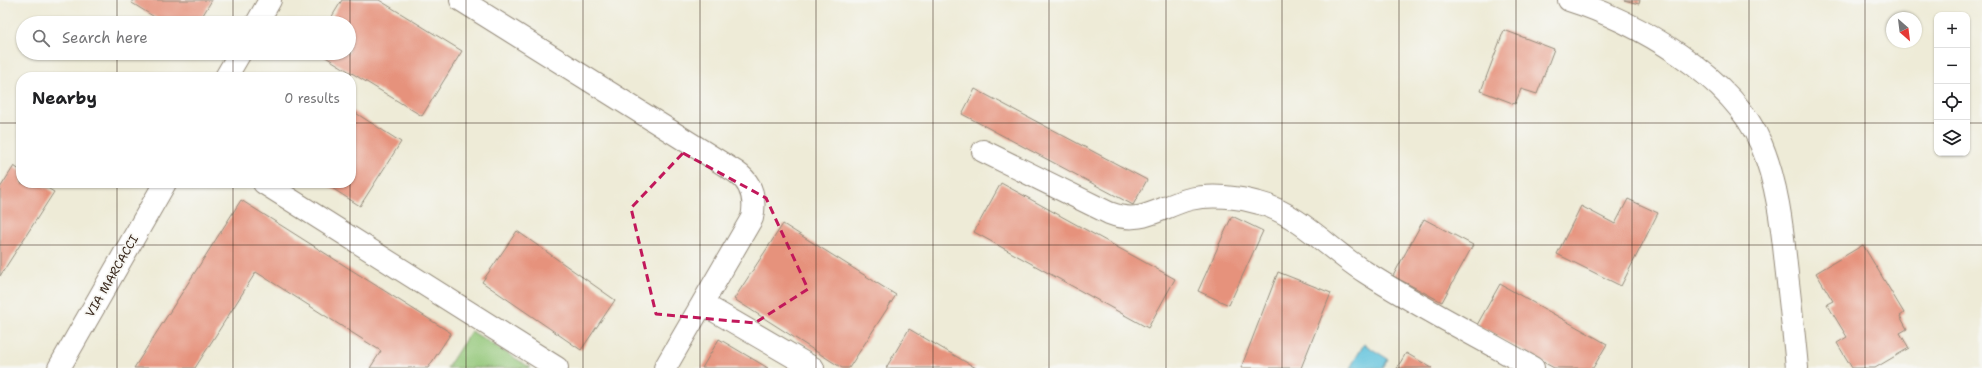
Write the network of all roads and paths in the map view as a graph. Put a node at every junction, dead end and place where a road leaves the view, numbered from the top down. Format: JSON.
{"nodes":[{"id":1,"x":270,"y":0,"type":"edge"},
{"id":2,"x":461,"y":0,"type":"edge"},
{"id":3,"x":1569,"y":0,"type":"edge"},
{"id":4,"x":261,"y":16,"type":"edge"},
{"id":5,"x":236,"y":60,"type":"edge"},
{"id":6,"x":229,"y":72,"type":"edge"},
{"id":7,"x":984,"y":151,"type":"dead end"},
{"id":8,"x":162,"y":188,"type":"edge"},
{"id":9,"x":272,"y":188,"type":"edge"},
{"id":10,"x":703,"y":304,"type":"junction"},
{"id":11,"x":59,"y":368,"type":"edge"},
{"id":12,"x":557,"y":368,"type":"edge"},
{"id":13,"x":665,"y":368,"type":"edge"},
{"id":14,"x":813,"y":368,"type":"edge"},
{"id":15,"x":1533,"y":368,"type":"edge"},
{"id":16,"x":1797,"y":368,"type":"edge"}],
"edges":[{"from":1,"to":4,"type":"street"},
{"from":2,"to":10,"type":"street"},
{"from":3,"to":16,"type":"street"},
{"from":5,"to":6,"type":"street"},
{"from":7,"to":15,"type":"street"},
{"from":8,"to":11,"type":"street","name":"VIA MARCACCI"},
{"from":9,"to":12,"type":"street"},
{"from":10,"to":13,"type":"street"},
{"from":10,"to":14,"type":"street"}]}
